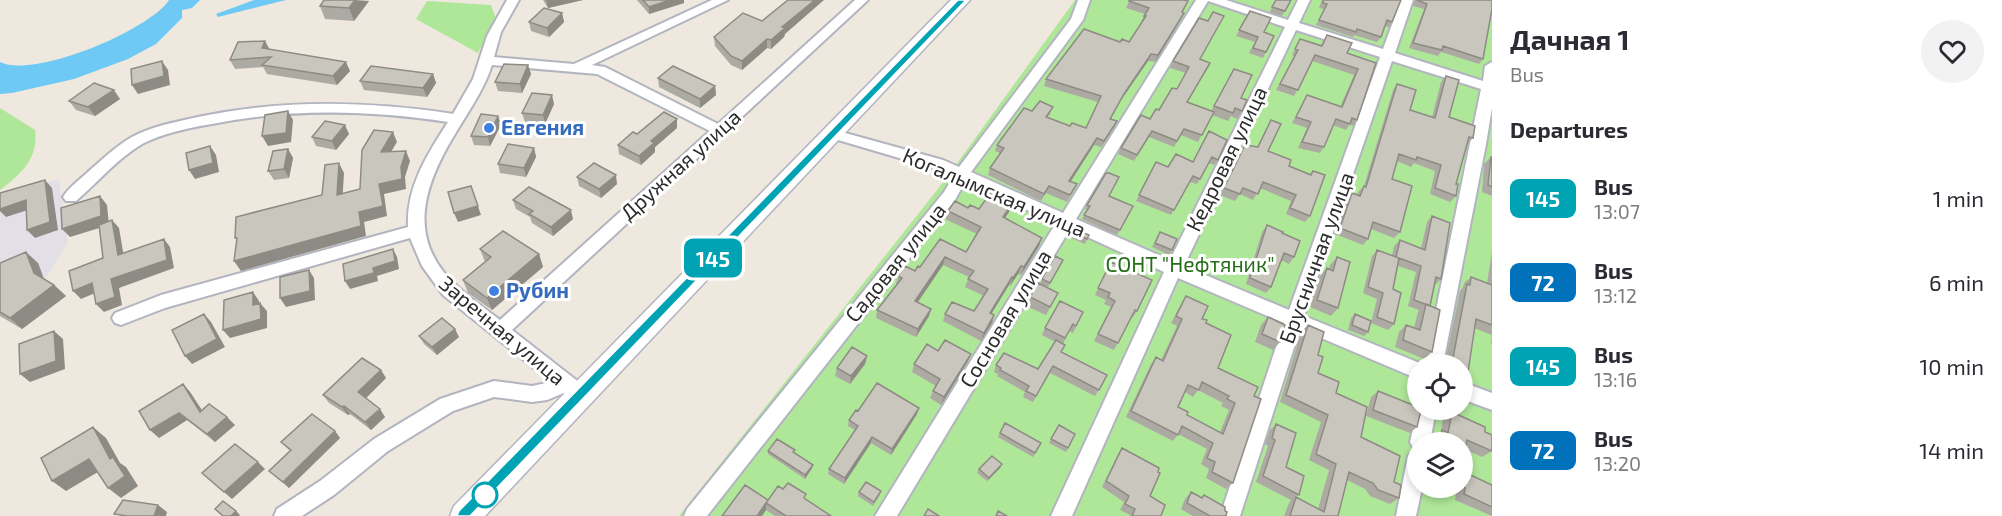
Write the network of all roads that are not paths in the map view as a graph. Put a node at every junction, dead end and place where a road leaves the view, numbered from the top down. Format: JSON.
{"nodes":[{"id":1,"x":513,"y":0,"type":"edge"},
{"id":2,"x":722,"y":0,"type":"edge"},
{"id":3,"x":862,"y":0,"type":"edge"},
{"id":4,"x":961,"y":0,"type":"edge"},
{"id":5,"x":1084,"y":0,"type":"edge"},
{"id":6,"x":1202,"y":0,"type":"edge"},
{"id":7,"x":1213,"y":0,"type":"edge"},
{"id":8,"x":1304,"y":0,"type":"edge"},
{"id":9,"x":1407,"y":0,"type":"edge"},
{"id":10,"x":1292,"y":25,"type":"junction"},
{"id":11,"x":1389,"y":56,"type":"junction"},
{"id":12,"x":487,"y":61,"type":"junction"},
{"id":13,"x":578,"y":66,"type":"junction"},
{"id":14,"x":1492,"y":66,"type":"edge"},
{"id":15,"x":1490,"y":88,"type":"edge"},
{"id":16,"x":456,"y":119,"type":"junction"},
{"id":17,"x":719,"y":130,"type":"junction"},
{"id":18,"x":833,"y":134,"type":"junction"},
{"id":19,"x":1486,"y":146,"type":"edge"},
{"id":20,"x":962,"y":174,"type":"junction"},
{"id":21,"x":71,"y":197,"type":"dead end"},
{"id":22,"x":1065,"y":221,"type":"junction"},
{"id":23,"x":414,"y":231,"type":"junction"},
{"id":24,"x":1174,"y":269,"type":"junction"},
{"id":25,"x":121,"y":318,"type":"dead end"},
{"id":26,"x":1294,"y":320,"type":"junction"},
{"id":27,"x":500,"y":331,"type":"junction"},
{"id":28,"x":1436,"y":354,"type":"edge"},
{"id":29,"x":1407,"y":366,"type":"edge"},
{"id":30,"x":574,"y":390,"type":"junction"},
{"id":31,"x":1473,"y":394,"type":"edge"},
{"id":32,"x":1492,"y":402,"type":"edge"},
{"id":33,"x":1410,"y":498,"type":"edge"},
{"id":34,"x":284,"y":516,"type":"edge"},
{"id":35,"x":465,"y":516,"type":"edge"},
{"id":36,"x":694,"y":516,"type":"edge"},
{"id":37,"x":885,"y":516,"type":"edge"},
{"id":38,"x":1061,"y":516,"type":"edge"},
{"id":39,"x":1230,"y":516,"type":"edge"},
{"id":40,"x":1406,"y":516,"type":"edge"}],
"edges":[{"from":1,"to":12,"type":"street","name":"Заречная улица"},
{"from":2,"to":13,"type":"street"},
{"from":3,"to":17,"type":"street","name":"Дружная улица"},
{"from":4,"to":18,"type":"street"},
{"from":5,"to":20,"type":"street","name":"Садовая улица"},
{"from":6,"to":22,"type":"street","name":"Сосновая улица"},
{"from":7,"to":10,"type":"street"},
{"from":8,"to":10,"type":"street","name":"Кедровая улица"},
{"from":9,"to":11,"type":"street","name":"Брусничная улица"},
{"from":10,"to":11,"type":"street"},
{"from":10,"to":24,"type":"street","name":"Кедровая улица"},
{"from":11,"to":15,"type":"street"},
{"from":11,"to":26,"type":"street","name":"Брусничная улица"},
{"from":12,"to":13,"type":"street"},
{"from":12,"to":16,"type":"street","name":"Заречная улица"},
{"from":13,"to":17,"type":"street"},
{"from":14,"to":15,"type":"street"},
{"from":15,"to":19,"type":"street"},
{"from":16,"to":21,"type":"street"},
{"from":16,"to":23,"type":"street","name":"Заречная улица"},
{"from":17,"to":27,"type":"street","name":"Дружная улица"},
{"from":18,"to":20,"type":"street","name":"Когалымская улица"},
{"from":18,"to":30,"type":"street"},
{"from":19,"to":28,"type":"street"},
{"from":20,"to":22,"type":"street","name":"Когалымская улица"},
{"from":20,"to":36,"type":"street","name":"Садовая улица"},
{"from":22,"to":24,"type":"street","name":"Когалымская улица"},
{"from":22,"to":37,"type":"street","name":"Сосновая улица"},
{"from":23,"to":25,"type":"street"},
{"from":23,"to":27,"type":"street","name":"Заречная улица"},
{"from":24,"to":26,"type":"street","name":"Когалымская улица"},
{"from":24,"to":38,"type":"street","name":"Кедровая улица"},
{"from":26,"to":29,"type":"street","name":"Когалымская улица"},
{"from":26,"to":39,"type":"street","name":"Брусничная улица"},
{"from":27,"to":30,"type":"street","name":"Заречная улица"},
{"from":30,"to":34,"type":"street"},
{"from":30,"to":35,"type":"street"},
{"from":31,"to":32,"type":"street"},
{"from":33,"to":40,"type":"street"}]}
